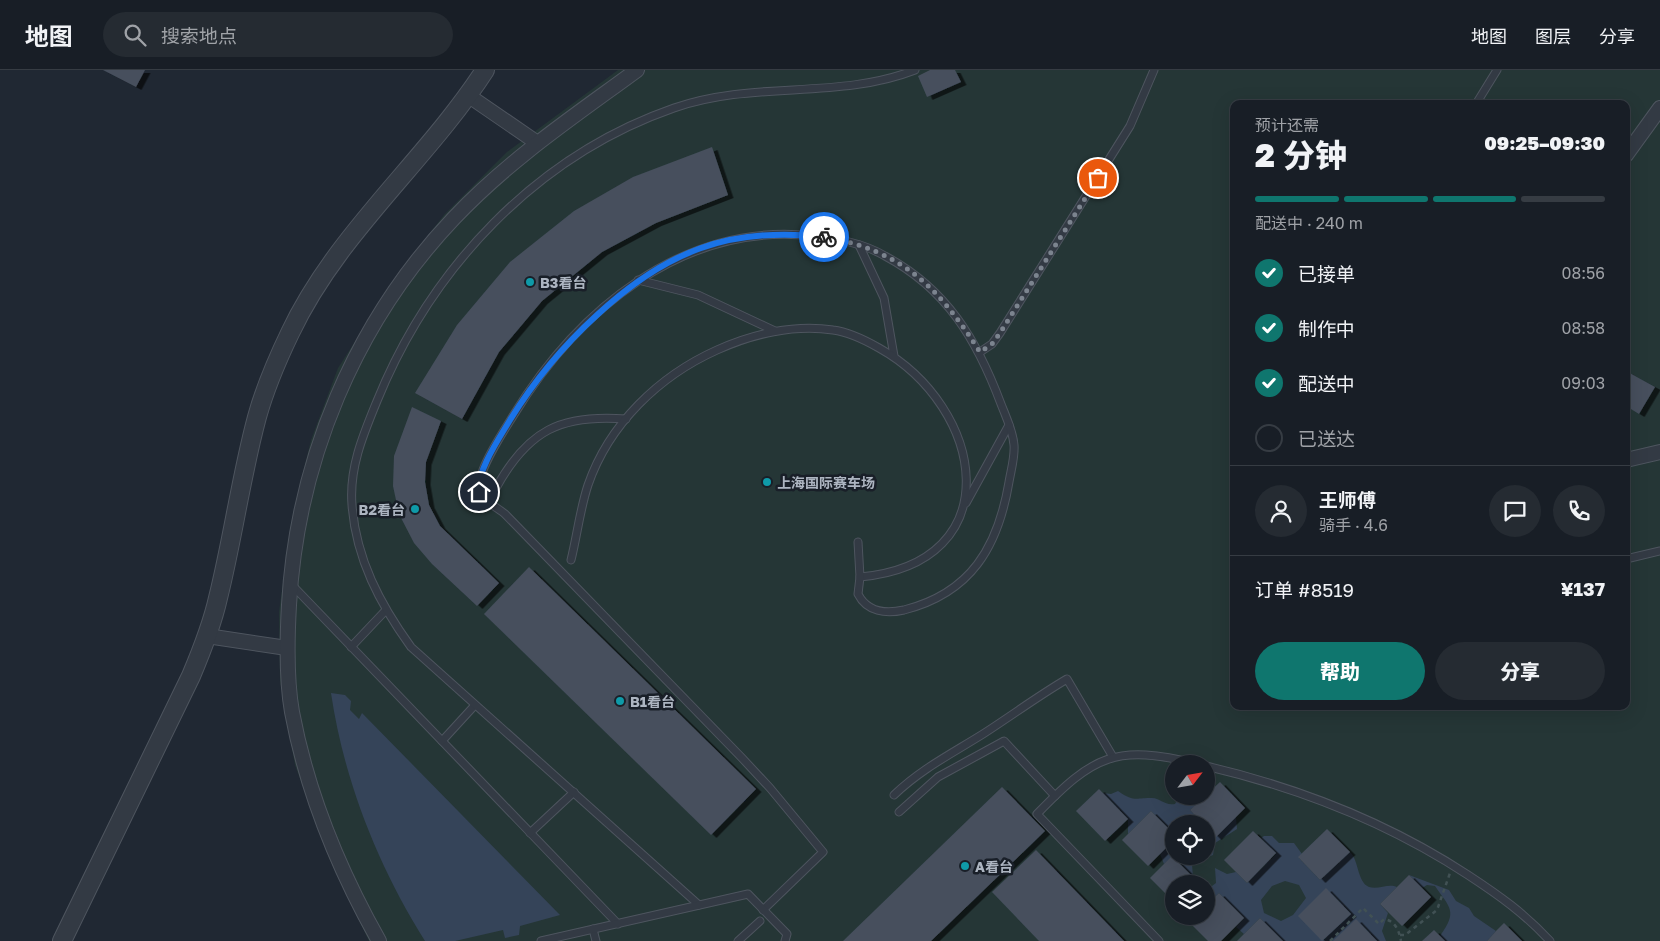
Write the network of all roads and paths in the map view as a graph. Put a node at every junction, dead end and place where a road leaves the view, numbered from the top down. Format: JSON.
{"nodes":[{"id":1,"x":485,"y":70,"type":"edge"},
{"id":2,"x":637,"y":70,"type":"edge"},
{"id":3,"x":915,"y":70,"type":"edge"},
{"id":4,"x":1154,"y":70,"type":"edge"},
{"id":5,"x":1497,"y":70,"type":"edge"},
{"id":6,"x":469,"y":96,"type":"junction"},
{"id":7,"x":1478,"y":100,"type":"edge"},
{"id":8,"x":1660,"y":108,"type":"edge"},
{"id":9,"x":536,"y":142,"type":"junction"},
{"id":10,"x":1630,"y":149,"type":"edge"},
{"id":11,"x":860,"y":245,"type":"junction"},
{"id":12,"x":638,"y":280,"type":"junction"},
{"id":13,"x":775,"y":332,"type":"junction"},
{"id":14,"x":980,"y":352,"type":"junction"},
{"id":15,"x":894,"y":356,"type":"junction"},
{"id":16,"x":626,"y":419,"type":"junction"},
{"id":17,"x":1009,"y":425,"type":"junction"},
{"id":18,"x":1660,"y":452,"type":"edge"},
{"id":19,"x":1630,"y":459,"type":"edge"},
{"id":20,"x":479,"y":489,"type":"junction"},
{"id":21,"x":963,"y":508,"type":"junction"},
{"id":22,"x":858,"y":542,"type":"dead end"},
{"id":23,"x":1660,"y":551,"type":"edge"},
{"id":24,"x":1630,"y":558,"type":"edge"},
{"id":25,"x":571,"y":560,"type":"dead end"},
{"id":26,"x":860,"y":577,"type":"junction"},
{"id":27,"x":290,"y":583,"type":"junction"},
{"id":28,"x":386,"y":610,"type":"junction"},
{"id":29,"x":207,"y":636,"type":"junction"},
{"id":30,"x":351,"y":647,"type":"junction"},
{"id":31,"x":287,"y":648,"type":"junction"},
{"id":32,"x":475,"y":705,"type":"junction"},
{"id":33,"x":442,"y":741,"type":"junction"},
{"id":34,"x":1113,"y":757,"type":"junction"},
{"id":35,"x":1165,"y":758,"type":"edge"},
{"id":36,"x":1215,"y":768,"type":"edge"},
{"id":37,"x":574,"y":792,"type":"junction"},
{"id":38,"x":894,"y":795,"type":"dead end"},
{"id":39,"x":1055,"y":796,"type":"junction"},
{"id":40,"x":899,"y":812,"type":"dead end"},
{"id":41,"x":530,"y":833,"type":"junction"},
{"id":42,"x":1447,"y":883,"type":"dead end"},
{"id":43,"x":699,"y":905,"type":"junction"},
{"id":44,"x":763,"y":910,"type":"junction"},
{"id":45,"x":760,"y":921,"type":"dead end"},
{"id":46,"x":618,"y":924,"type":"junction"},
{"id":47,"x":593,"y":930,"type":"junction"},
{"id":48,"x":1400,"y":935,"type":"junction"},
{"id":49,"x":62,"y":941,"type":"edge"},
{"id":50,"x":379,"y":941,"type":"edge"},
{"id":51,"x":541,"y":941,"type":"edge"},
{"id":52,"x":596,"y":941,"type":"edge"},
{"id":53,"x":738,"y":941,"type":"edge"},
{"id":54,"x":785,"y":941,"type":"edge"},
{"id":55,"x":1159,"y":941,"type":"edge"},
{"id":56,"x":1330,"y":941,"type":"edge"},
{"id":57,"x":1401,"y":941,"type":"edge"},
{"id":58,"x":1550,"y":941,"type":"edge"}],
"edges":[{"from":1,"to":6,"type":"street"},
{"from":2,"to":9,"type":"street"},
{"from":3,"to":28,"type":"lane"},
{"from":4,"to":14,"type":"lane"},
{"from":5,"to":7,"type":"lane"},
{"from":6,"to":9,"type":"street"},
{"from":6,"to":29,"type":"street"},
{"from":8,"to":10,"type":"street"},
{"from":9,"to":27,"type":"street"},
{"from":11,"to":12,"type":"lane"},
{"from":11,"to":14,"type":"lane"},
{"from":11,"to":15,"type":"lane"},
{"from":12,"to":13,"type":"lane"},
{"from":12,"to":20,"type":"lane"},
{"from":13,"to":15,"type":"lane"},
{"from":13,"to":16,"type":"lane"},
{"from":14,"to":17,"type":"lane"},
{"from":15,"to":21,"type":"lane"},
{"from":16,"to":20,"type":"lane"},
{"from":16,"to":25,"type":"lane"},
{"from":17,"to":21,"type":"lane"},
{"from":17,"to":26,"type":"lane"},
{"from":18,"to":19,"type":"street"},
{"from":20,"to":44,"type":"lane"},
{"from":21,"to":26,"type":"lane"},
{"from":22,"to":26,"type":"lane"},
{"from":23,"to":24,"type":"lane"},
{"from":27,"to":30,"type":"lane"},
{"from":27,"to":31,"type":"street"},
{"from":28,"to":30,"type":"lane"},
{"from":28,"to":32,"type":"lane"},
{"from":29,"to":31,"type":"street"},
{"from":29,"to":49,"type":"street"},
{"from":30,"to":33,"type":"lane"},
{"from":31,"to":50,"type":"street"},
{"from":32,"to":33,"type":"lane"},
{"from":32,"to":37,"type":"lane"},
{"from":33,"to":41,"type":"lane"},
{"from":34,"to":35,"type":"lane"},
{"from":34,"to":38,"type":"lane"},
{"from":34,"to":39,"type":"lane"},
{"from":36,"to":58,"type":"lane"},
{"from":37,"to":41,"type":"lane"},
{"from":37,"to":43,"type":"lane"},
{"from":39,"to":40,"type":"lane"},
{"from":39,"to":55,"type":"lane"},
{"from":41,"to":46,"type":"lane"},
{"from":42,"to":48,"type":"path"},
{"from":43,"to":44,"type":"lane"},
{"from":43,"to":46,"type":"lane"},
{"from":44,"to":54,"type":"lane"},
{"from":45,"to":53,"type":"lane"},
{"from":46,"to":47,"type":"lane"},
{"from":47,"to":51,"type":"lane"},
{"from":47,"to":52,"type":"lane"},
{"from":48,"to":56,"type":"path"},
{"from":48,"to":57,"type":"path"}]}
